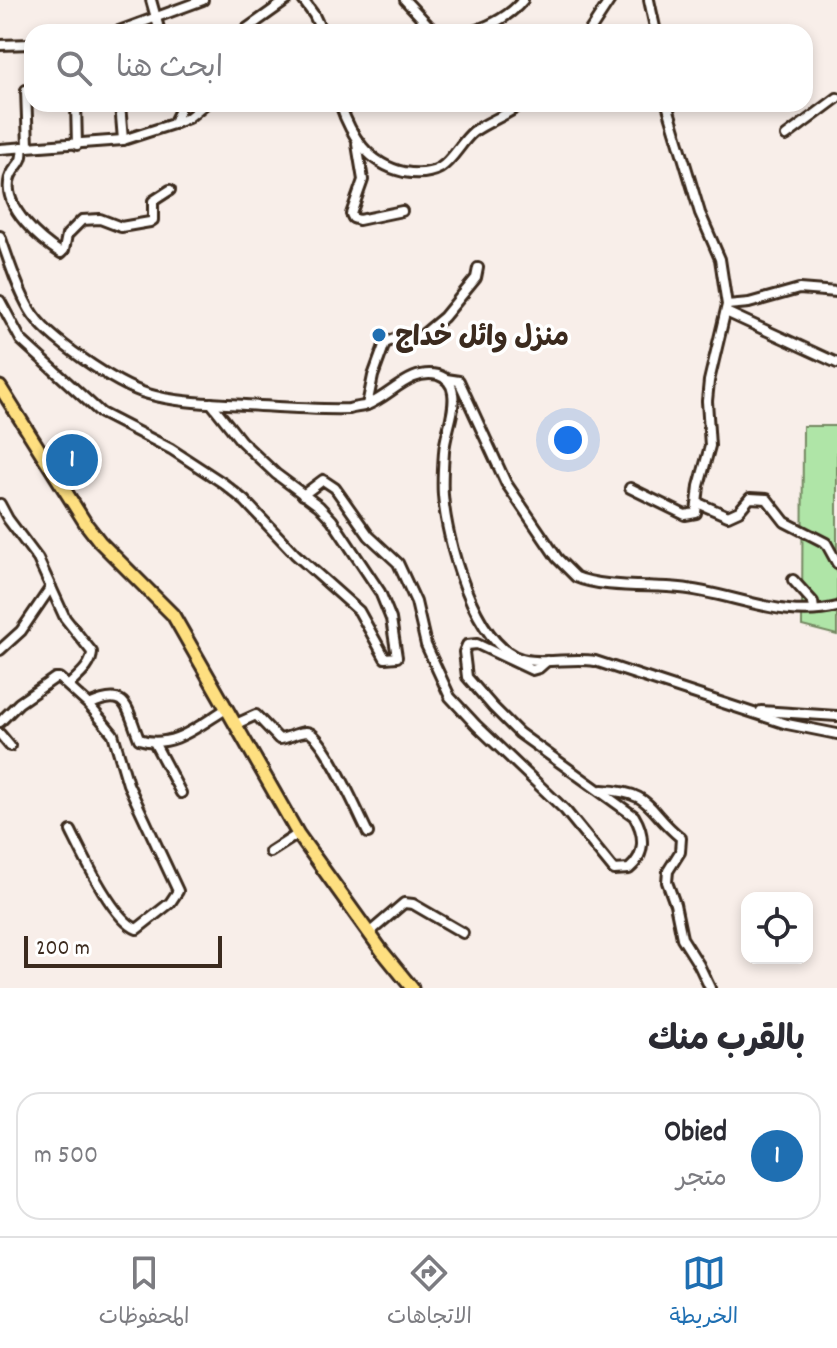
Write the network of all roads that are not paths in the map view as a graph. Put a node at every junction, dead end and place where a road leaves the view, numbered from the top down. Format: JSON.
{"nodes":[{"id":1,"x":151,"y":0,"type":"edge"},
{"id":2,"x":203,"y":0,"type":"edge"},
{"id":3,"x":287,"y":0,"type":"edge"},
{"id":4,"x":303,"y":0,"type":"edge"},
{"id":5,"x":405,"y":0,"type":"edge"},
{"id":6,"x":523,"y":0,"type":"edge"},
{"id":7,"x":610,"y":0,"type":"edge"},
{"id":8,"x":649,"y":0,"type":"edge"},
{"id":9,"x":156,"y":17,"type":"junction"},
{"id":10,"x":137,"y":24,"type":"edge"},
{"id":11,"x":158,"y":24,"type":"edge"},
{"id":12,"x":253,"y":24,"type":"edge"},
{"id":13,"x":318,"y":24,"type":"edge"},
{"id":14,"x":427,"y":24,"type":"edge"},
{"id":15,"x":489,"y":24,"type":"edge"},
{"id":16,"x":594,"y":24,"type":"edge"},
{"id":17,"x":654,"y":24,"type":"edge"},
{"id":18,"x":24,"y":44,"type":"edge"},
{"id":19,"x":0,"y":45,"type":"edge"},
{"id":20,"x":837,"y":98,"type":"edge"},
{"id":21,"x":26,"y":112,"type":"edge"},
{"id":22,"x":76,"y":112,"type":"edge"},
{"id":23,"x":121,"y":112,"type":"edge"},
{"id":24,"x":179,"y":112,"type":"edge"},
{"id":25,"x":195,"y":112,"type":"edge"},
{"id":26,"x":344,"y":112,"type":"edge"},
{"id":27,"x":510,"y":112,"type":"edge"},
{"id":28,"x":669,"y":112,"type":"edge"},
{"id":29,"x":173,"y":124,"type":"junction"},
{"id":30,"x":786,"y":136,"type":"dead end"},
{"id":31,"x":123,"y":140,"type":"junction"},
{"id":32,"x":357,"y":140,"type":"junction"},
{"id":33,"x":77,"y":145,"type":"junction"},
{"id":34,"x":25,"y":146,"type":"junction"},
{"id":35,"x":0,"y":149,"type":"edge"},
{"id":36,"x":170,"y":190,"type":"dead end"},
{"id":37,"x":402,"y":211,"type":"dead end"},
{"id":38,"x":0,"y":236,"type":"edge"},
{"id":39,"x":478,"y":268,"type":"dead end"},
{"id":40,"x":837,"y":292,"type":"edge"},
{"id":41,"x":0,"y":301,"type":"edge"},
{"id":42,"x":726,"y":309,"type":"junction"},
{"id":43,"x":837,"y":363,"type":"edge"},
{"id":44,"x":446,"y":379,"type":"junction"},
{"id":45,"x":0,"y":387,"type":"edge"},
{"id":46,"x":211,"y":403,"type":"junction"},
{"id":47,"x":367,"y":405,"type":"junction"},
{"id":48,"x":630,"y":488,"type":"dead end"},
{"id":49,"x":303,"y":495,"type":"junction"},
{"id":50,"x":698,"y":503,"type":"junction"},
{"id":51,"x":1,"y":511,"type":"edge"},
{"id":52,"x":837,"y":563,"type":"edge"},
{"id":53,"x":793,"y":580,"type":"dead end"},
{"id":54,"x":51,"y":587,"type":"junction"},
{"id":55,"x":837,"y":607,"type":"edge"},
{"id":56,"x":814,"y":609,"type":"junction"},
{"id":57,"x":0,"y":650,"type":"edge"},
{"id":58,"x":547,"y":661,"type":"junction"},
{"id":59,"x":69,"y":685,"type":"junction"},
{"id":60,"x":89,"y":705,"type":"junction"},
{"id":61,"x":226,"y":709,"type":"junction"},
{"id":62,"x":753,"y":711,"type":"junction"},
{"id":63,"x":837,"y":716,"type":"edge"},
{"id":64,"x":0,"y":722,"type":"edge"},
{"id":65,"x":236,"y":724,"type":"junction"},
{"id":66,"x":0,"y":734,"type":"edge"},
{"id":67,"x":837,"y":734,"type":"edge"},
{"id":68,"x":155,"y":744,"type":"junction"},
{"id":69,"x":10,"y":746,"type":"dead end"},
{"id":70,"x":599,"y":790,"type":"junction"},
{"id":71,"x":181,"y":793,"type":"dead end"},
{"id":72,"x":71,"y":831,"type":"dead end"},
{"id":73,"x":368,"y":833,"type":"dead end"},
{"id":74,"x":298,"y":834,"type":"junction"},
{"id":75,"x":270,"y":852,"type":"dead end"},
{"id":76,"x":369,"y":933,"type":"junction"},
{"id":77,"x":463,"y":933,"type":"dead end"},
{"id":78,"x":412,"y":988,"type":"edge"},
{"id":79,"x":710,"y":988,"type":"edge"}],
"edges":[{"from":1,"to":9,"type":"street"},
{"from":2,"to":9,"type":"street"},
{"from":3,"to":12,"type":"street"},
{"from":4,"to":13,"type":"street"},
{"from":5,"to":14,"type":"street"},
{"from":6,"to":15,"type":"street"},
{"from":7,"to":16,"type":"street"},
{"from":8,"to":17,"type":"street"},
{"from":9,"to":10,"type":"street"},
{"from":9,"to":11,"type":"street"},
{"from":18,"to":19,"type":"street"},
{"from":20,"to":30,"type":"street"},
{"from":21,"to":34,"type":"street"},
{"from":22,"to":33,"type":"street"},
{"from":23,"to":31,"type":"street"},
{"from":24,"to":29,"type":"street"},
{"from":25,"to":29,"type":"street"},
{"from":26,"to":32,"type":"street"},
{"from":27,"to":32,"type":"street"},
{"from":28,"to":42,"type":"street"},
{"from":29,"to":31,"type":"street"},
{"from":31,"to":33,"type":"street"},
{"from":32,"to":37,"type":"street"},
{"from":33,"to":34,"type":"street"},
{"from":34,"to":35,"type":"street"},
{"from":34,"to":36,"type":"street"},
{"from":38,"to":46,"type":"street"},
{"from":39,"to":47,"type":"street"},
{"from":40,"to":42,"type":"street"},
{"from":41,"to":49,"type":"street"},
{"from":42,"to":43,"type":"street"},
{"from":42,"to":50,"type":"street"},
{"from":44,"to":47,"type":"street"},
{"from":44,"to":56,"type":"street"},
{"from":44,"to":58,"type":"street"},
{"from":45,"to":61,"type":"main road"},
{"from":46,"to":47,"type":"street"},
{"from":46,"to":49,"type":"street"},
{"from":48,"to":50,"type":"street"},
{"from":49,"to":70,"type":"street"},
{"from":50,"to":52,"type":"street"},
{"from":51,"to":54,"type":"street"},
{"from":53,"to":56,"type":"street"},
{"from":54,"to":57,"type":"street"},
{"from":54,"to":59,"type":"street"},
{"from":55,"to":56,"type":"street"},
{"from":58,"to":62,"type":"street"},
{"from":58,"to":70,"type":"street"},
{"from":59,"to":60,"type":"street"},
{"from":59,"to":64,"type":"street"},
{"from":60,"to":68,"type":"street"},
{"from":60,"to":72,"type":"street"},
{"from":61,"to":65,"type":"main road"},
{"from":61,"to":68,"type":"street"},
{"from":62,"to":63,"type":"street"},
{"from":62,"to":67,"type":"street"},
{"from":65,"to":73,"type":"street"},
{"from":65,"to":74,"type":"main road"},
{"from":66,"to":69,"type":"street"},
{"from":68,"to":71,"type":"street"},
{"from":70,"to":79,"type":"street"},
{"from":74,"to":75,"type":"street"},
{"from":74,"to":76,"type":"main road"},
{"from":76,"to":77,"type":"street"},
{"from":76,"to":78,"type":"main road"}]}
